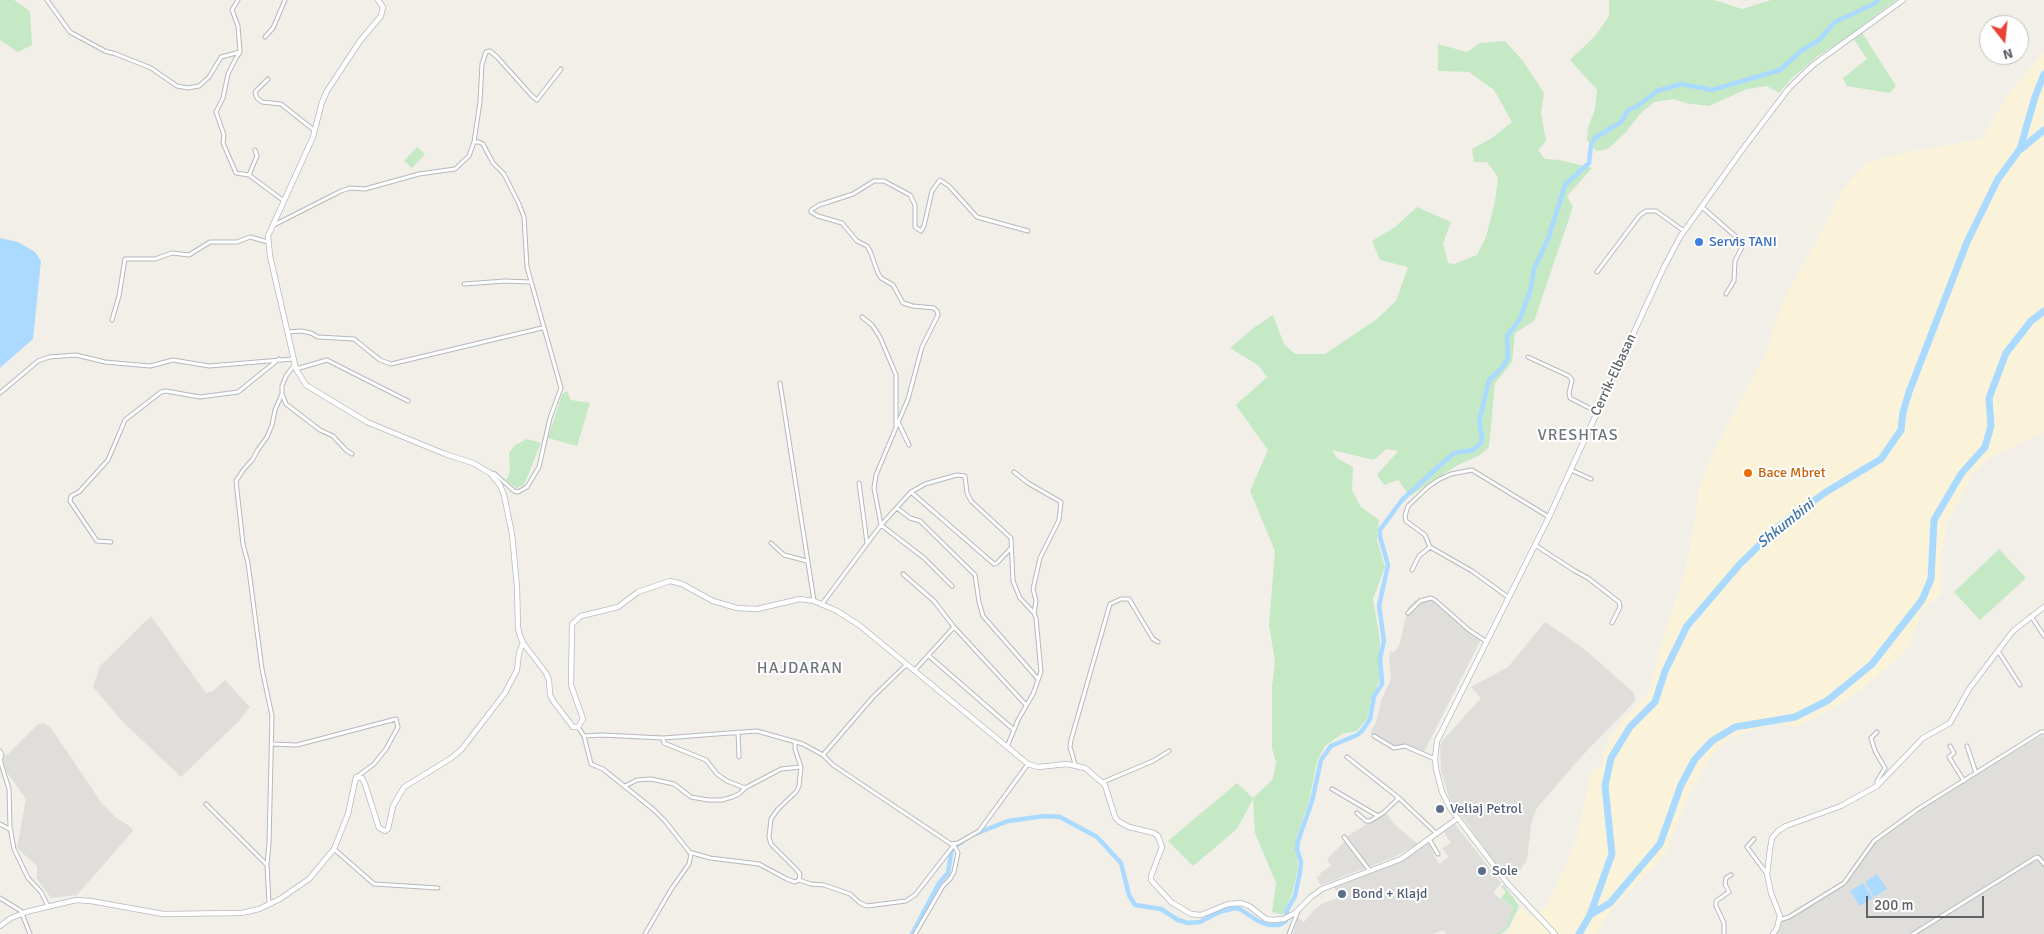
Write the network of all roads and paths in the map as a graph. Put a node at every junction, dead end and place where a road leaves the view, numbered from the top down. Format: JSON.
{"nodes":[{"id":1,"x":47,"y":0,"type":"edge"},
{"id":2,"x":238,"y":0,"type":"edge"},
{"id":3,"x":285,"y":0,"type":"edge"},
{"id":4,"x":378,"y":0,"type":"edge"},
{"id":5,"x":1903,"y":0,"type":"edge"},
{"id":6,"x":265,"y":37,"type":"dead end"},
{"id":7,"x":240,"y":52,"type":"junction"},
{"id":8,"x":561,"y":69,"type":"dead end"},
{"id":9,"x":268,"y":79,"type":"dead end"},
{"id":10,"x":316,"y":131,"type":"junction"},
{"id":11,"x":474,"y":142,"type":"junction"},
{"id":12,"x":256,"y":150,"type":"dead end"},
{"id":13,"x":249,"y":175,"type":"junction"},
{"id":14,"x":284,"y":201,"type":"junction"},
{"id":15,"x":1701,"y":206,"type":"junction"},
{"id":16,"x":271,"y":226,"type":"junction"},
{"id":17,"x":1028,"y":231,"type":"dead end"},
{"id":18,"x":1684,"y":231,"type":"junction"},
{"id":19,"x":268,"y":242,"type":"junction"},
{"id":20,"x":1597,"y":272,"type":"dead end"},
{"id":21,"x":530,"y":282,"type":"junction"},
{"id":22,"x":464,"y":284,"type":"dead end"},
{"id":23,"x":1726,"y":294,"type":"dead end"},
{"id":24,"x":862,"y":317,"type":"dead end"},
{"id":25,"x":112,"y":320,"type":"dead end"},
{"id":26,"x":542,"y":328,"type":"junction"},
{"id":27,"x":287,"y":332,"type":"junction"},
{"id":28,"x":1528,"y":357,"type":"dead end"},
{"id":29,"x":279,"y":360,"type":"junction"},
{"id":30,"x":295,"y":364,"type":"junction"},
{"id":31,"x":780,"y":383,"type":"dead end"},
{"id":32,"x":0,"y":393,"type":"edge"},
{"id":33,"x":282,"y":394,"type":"junction"},
{"id":34,"x":408,"y":401,"type":"dead end"},
{"id":35,"x":1598,"y":413,"type":"junction"},
{"id":36,"x":899,"y":423,"type":"junction"},
{"id":37,"x":896,"y":428,"type":"junction"},
{"id":38,"x":909,"y":445,"type":"dead end"},
{"id":39,"x":352,"y":454,"type":"dead end"},
{"id":40,"x":1571,"y":470,"type":"junction"},
{"id":41,"x":1014,"y":472,"type":"dead end"},
{"id":42,"x":490,"y":473,"type":"junction"},
{"id":43,"x":1591,"y":479,"type":"dead end"},
{"id":44,"x":859,"y":483,"type":"dead end"},
{"id":45,"x":911,"y":492,"type":"junction"},
{"id":46,"x":897,"y":508,"type":"junction"},
{"id":47,"x":1549,"y":517,"type":"junction"},
{"id":48,"x":881,"y":526,"type":"junction"},
{"id":49,"x":110,"y":542,"type":"dead end"},
{"id":50,"x":771,"y":543,"type":"dead end"},
{"id":51,"x":867,"y":544,"type":"junction"},
{"id":52,"x":1534,"y":545,"type":"junction"},
{"id":53,"x":1012,"y":547,"type":"junction"},
{"id":54,"x":1430,"y":547,"type":"junction"},
{"id":55,"x":807,"y":561,"type":"junction"},
{"id":56,"x":1412,"y":570,"type":"dead end"},
{"id":57,"x":904,"y":574,"type":"dead end"},
{"id":58,"x":952,"y":586,"type":"dead end"},
{"id":59,"x":1508,"y":597,"type":"junction"},
{"id":60,"x":814,"y":602,"type":"junction"},
{"id":61,"x":822,"y":605,"type":"junction"},
{"id":62,"x":2044,"y":607,"type":"edge"},
{"id":63,"x":1034,"y":613,"type":"junction"},
{"id":64,"x":1408,"y":613,"type":"dead end"},
{"id":65,"x":2031,"y":616,"type":"junction"},
{"id":66,"x":1612,"y":623,"type":"dead end"},
{"id":67,"x":954,"y":627,"type":"junction"},
{"id":68,"x":2044,"y":636,"type":"edge"},
{"id":69,"x":1158,"y":642,"type":"dead end"},
{"id":70,"x":1487,"y":642,"type":"junction"},
{"id":71,"x":523,"y":643,"type":"junction"},
{"id":72,"x":1998,"y":651,"type":"junction"},
{"id":73,"x":929,"y":656,"type":"junction"},
{"id":74,"x":906,"y":665,"type":"junction"},
{"id":75,"x":914,"y":671,"type":"junction"},
{"id":76,"x":1038,"y":680,"type":"junction"},
{"id":77,"x":2020,"y":685,"type":"dead end"},
{"id":78,"x":1026,"y":705,"type":"junction"},
{"id":79,"x":578,"y":727,"type":"junction"},
{"id":80,"x":1014,"y":730,"type":"junction"},
{"id":81,"x":738,"y":732,"type":"junction"},
{"id":82,"x":1878,"y":732,"type":"dead end"},
{"id":83,"x":2044,"y":732,"type":"edge"},
{"id":84,"x":584,"y":736,"type":"junction"},
{"id":85,"x":1374,"y":736,"type":"dead end"},
{"id":86,"x":663,"y":738,"type":"junction"},
{"id":87,"x":795,"y":742,"type":"junction"},
{"id":88,"x":273,"y":744,"type":"junction"},
{"id":89,"x":1950,"y":746,"type":"dead end"},
{"id":90,"x":1967,"y":746,"type":"dead end"},
{"id":91,"x":1006,"y":748,"type":"junction"},
{"id":92,"x":0,"y":751,"type":"edge"},
{"id":93,"x":1169,"y":751,"type":"dead end"},
{"id":94,"x":824,"y":755,"type":"junction"},
{"id":95,"x":740,"y":757,"type":"dead end"},
{"id":96,"x":1347,"y":757,"type":"dead end"},
{"id":97,"x":1435,"y":759,"type":"junction"},
{"id":98,"x":1028,"y":764,"type":"junction"},
{"id":99,"x":1075,"y":764,"type":"junction"},
{"id":100,"x":801,"y":767,"type":"junction"},
{"id":101,"x":1976,"y":773,"type":"junction"},
{"id":102,"x":358,"y":776,"type":"junction"},
{"id":103,"x":1964,"y":781,"type":"junction"},
{"id":104,"x":1103,"y":782,"type":"junction"},
{"id":105,"x":625,"y":786,"type":"junction"},
{"id":106,"x":1877,"y":786,"type":"junction"},
{"id":107,"x":745,"y":788,"type":"junction"},
{"id":108,"x":1332,"y":789,"type":"dead end"},
{"id":109,"x":1399,"y":798,"type":"junction"},
{"id":110,"x":206,"y":804,"type":"dead end"},
{"id":111,"x":1357,"y":813,"type":"dead end"},
{"id":112,"x":1378,"y":816,"type":"junction"},
{"id":113,"x":1458,"y":818,"type":"junction"},
{"id":114,"x":0,"y":824,"type":"edge"},
{"id":115,"x":11,"y":830,"type":"junction"},
{"id":116,"x":1436,"y":834,"type":"junction"},
{"id":117,"x":1344,"y":837,"type":"dead end"},
{"id":118,"x":1429,"y":839,"type":"junction"},
{"id":119,"x":1754,"y":840,"type":"dead end"},
{"id":120,"x":955,"y":846,"type":"junction"},
{"id":121,"x":334,"y":849,"type":"junction"},
{"id":122,"x":689,"y":852,"type":"junction"},
{"id":123,"x":1438,"y":854,"type":"dead end"},
{"id":124,"x":267,"y":864,"type":"junction"},
{"id":125,"x":2044,"y":864,"type":"edge"},
{"id":126,"x":1370,"y":871,"type":"junction"},
{"id":127,"x":1767,"y":874,"type":"junction"},
{"id":128,"x":1731,"y":875,"type":"dead end"},
{"id":129,"x":799,"y":880,"type":"junction"},
{"id":130,"x":438,"y":888,"type":"dead end"},
{"id":131,"x":0,"y":898,"type":"edge"},
{"id":132,"x":269,"y":905,"type":"junction"},
{"id":133,"x":48,"y":906,"type":"junction"},
{"id":134,"x":1298,"y":910,"type":"junction"},
{"id":135,"x":21,"y":914,"type":"junction"},
{"id":136,"x":1780,"y":920,"type":"junction"},
{"id":137,"x":0,"y":926,"type":"edge"},
{"id":138,"x":30,"y":934,"type":"edge"},
{"id":139,"x":645,"y":934,"type":"edge"},
{"id":140,"x":915,"y":934,"type":"edge"},
{"id":141,"x":1289,"y":934,"type":"edge"},
{"id":142,"x":1555,"y":934,"type":"edge"},
{"id":143,"x":1724,"y":934,"type":"edge"},
{"id":144,"x":1773,"y":934,"type":"edge"},
{"id":145,"x":1914,"y":934,"type":"edge"}],
"edges":[{"from":1,"to":7,"type":"street"},
{"from":2,"to":7,"type":"street"},
{"from":3,"to":6,"type":"street"},
{"from":4,"to":10,"type":"main road"},
{"from":5,"to":15,"type":"main road","name":"Cerrik-Elbasan"},
{"from":7,"to":13,"type":"street"},
{"from":8,"to":11,"type":"street"},
{"from":9,"to":10,"type":"street"},
{"from":10,"to":14,"type":"main road"},
{"from":11,"to":16,"type":"street"},
{"from":11,"to":21,"type":"street"},
{"from":12,"to":13,"type":"street"},
{"from":13,"to":14,"type":"street"},
{"from":14,"to":16,"type":"main road"},
{"from":15,"to":18,"type":"main road","name":"Cerrik-Elbasan"},
{"from":15,"to":23,"type":"street"},
{"from":16,"to":19,"type":"main road"},
{"from":17,"to":36,"type":"street"},
{"from":18,"to":20,"type":"street"},
{"from":18,"to":35,"type":"main road","name":"Cerrik-Elbasan"},
{"from":19,"to":25,"type":"street"},
{"from":19,"to":27,"type":"main road"},
{"from":21,"to":22,"type":"street"},
{"from":21,"to":26,"type":"street"},
{"from":24,"to":37,"type":"street"},
{"from":26,"to":27,"type":"street"},
{"from":26,"to":42,"type":"street"},
{"from":27,"to":30,"type":"main road"},
{"from":28,"to":35,"type":"street"},
{"from":29,"to":30,"type":"street"},
{"from":29,"to":32,"type":"street"},
{"from":29,"to":49,"type":"street"},
{"from":30,"to":33,"type":"street"},
{"from":30,"to":34,"type":"street"},
{"from":30,"to":42,"type":"main road"},
{"from":31,"to":55,"type":"street"},
{"from":33,"to":39,"type":"street"},
{"from":33,"to":88,"type":"street"},
{"from":35,"to":40,"type":"main road","name":"Cerrik-Elbasan"},
{"from":36,"to":37,"type":"street"},
{"from":36,"to":38,"type":"street"},
{"from":37,"to":48,"type":"street"},
{"from":40,"to":43,"type":"street"},
{"from":40,"to":47,"type":"main road","name":"Cerrik-Elbasan"},
{"from":41,"to":63,"type":"street"},
{"from":42,"to":71,"type":"main road"},
{"from":44,"to":51,"type":"street"},
{"from":45,"to":46,"type":"street"},
{"from":45,"to":53,"type":"street"},
{"from":45,"to":53,"type":"street"},
{"from":46,"to":48,"type":"street"},
{"from":46,"to":76,"type":"street"},
{"from":47,"to":52,"type":"main road","name":"Cerrik-Elbasan"},
{"from":47,"to":54,"type":"street"},
{"from":48,"to":51,"type":"street"},
{"from":48,"to":58,"type":"street"},
{"from":50,"to":55,"type":"street"},
{"from":51,"to":61,"type":"street"},
{"from":52,"to":59,"type":"main road","name":"Cerrik-Elbasan"},
{"from":52,"to":66,"type":"street"},
{"from":53,"to":63,"type":"street"},
{"from":54,"to":56,"type":"street"},
{"from":54,"to":59,"type":"street"},
{"from":55,"to":60,"type":"street"},
{"from":57,"to":67,"type":"street"},
{"from":59,"to":70,"type":"main road","name":"Cerrik-Elbasan"},
{"from":60,"to":61,"type":"main road"},
{"from":60,"to":79,"type":"main road"},
{"from":61,"to":74,"type":"main road"},
{"from":62,"to":65,"type":"main road"},
{"from":63,"to":76,"type":"street"},
{"from":64,"to":70,"type":"street"},
{"from":65,"to":68,"type":"street"},
{"from":65,"to":72,"type":"main road"},
{"from":67,"to":73,"type":"street"},
{"from":67,"to":78,"type":"street"},
{"from":69,"to":99,"type":"street"},
{"from":70,"to":97,"type":"main road","name":"Cerrik-Elbasan"},
{"from":71,"to":79,"type":"main road"},
{"from":71,"to":102,"type":"main road"},
{"from":72,"to":77,"type":"street"},
{"from":72,"to":106,"type":"main road"},
{"from":73,"to":75,"type":"street"},
{"from":73,"to":80,"type":"street"},
{"from":74,"to":75,"type":"main road"},
{"from":74,"to":94,"type":"street"},
{"from":75,"to":91,"type":"main road"},
{"from":76,"to":78,"type":"street"},
{"from":78,"to":80,"type":"street"},
{"from":79,"to":84,"type":"street"},
{"from":80,"to":91,"type":"street"},
{"from":81,"to":86,"type":"street"},
{"from":81,"to":87,"type":"street"},
{"from":81,"to":95,"type":"street"},
{"from":82,"to":106,"type":"street"},
{"from":83,"to":101,"type":"street"},
{"from":84,"to":86,"type":"street"},
{"from":84,"to":105,"type":"street"},
{"from":85,"to":97,"type":"street"},
{"from":86,"to":107,"type":"street"},
{"from":87,"to":94,"type":"street"},
{"from":87,"to":100,"type":"street"},
{"from":88,"to":102,"type":"street"},
{"from":88,"to":124,"type":"street"},
{"from":89,"to":103,"type":"street"},
{"from":90,"to":101,"type":"street"},
{"from":91,"to":98,"type":"main road"},
{"from":92,"to":115,"type":"street"},
{"from":93,"to":104,"type":"street"},
{"from":94,"to":120,"type":"street"},
{"from":96,"to":109,"type":"street"},
{"from":97,"to":113,"type":"main road","name":"Cerrik-Elbasan"},
{"from":98,"to":99,"type":"main road"},
{"from":98,"to":120,"type":"street"},
{"from":99,"to":104,"type":"main road"},
{"from":100,"to":107,"type":"street"},
{"from":100,"to":129,"type":"street"},
{"from":101,"to":103,"type":"street"},
{"from":102,"to":121,"type":"main road"},
{"from":103,"to":136,"type":"street"},
{"from":104,"to":134,"type":"main road"},
{"from":105,"to":107,"type":"street"},
{"from":105,"to":122,"type":"street"},
{"from":106,"to":127,"type":"main road"},
{"from":108,"to":112,"type":"street"},
{"from":109,"to":112,"type":"street"},
{"from":109,"to":116,"type":"street"},
{"from":110,"to":124,"type":"street"},
{"from":111,"to":112,"type":"street"},
{"from":113,"to":116,"type":"main road"},
{"from":113,"to":142,"type":"main road","name":"Cerrik-Elbasan"},
{"from":114,"to":115,"type":"street"},
{"from":115,"to":133,"type":"street"},
{"from":116,"to":118,"type":"main road"},
{"from":117,"to":126,"type":"street"},
{"from":118,"to":123,"type":"street"},
{"from":118,"to":126,"type":"main road"},
{"from":119,"to":127,"type":"street"},
{"from":120,"to":129,"type":"street"},
{"from":120,"to":140,"type":"street"},
{"from":121,"to":130,"type":"street"},
{"from":121,"to":132,"type":"main road"},
{"from":122,"to":129,"type":"street"},
{"from":122,"to":139,"type":"street"},
{"from":124,"to":132,"type":"street"},
{"from":125,"to":145,"type":"street"},
{"from":126,"to":134,"type":"main road"},
{"from":127,"to":136,"type":"main road"},
{"from":128,"to":143,"type":"street"},
{"from":131,"to":135,"type":"street"},
{"from":132,"to":133,"type":"main road"},
{"from":133,"to":135,"type":"main road"},
{"from":134,"to":141,"type":"street"},
{"from":135,"to":137,"type":"main road"},
{"from":135,"to":138,"type":"street"},
{"from":136,"to":144,"type":"main road"}]}
